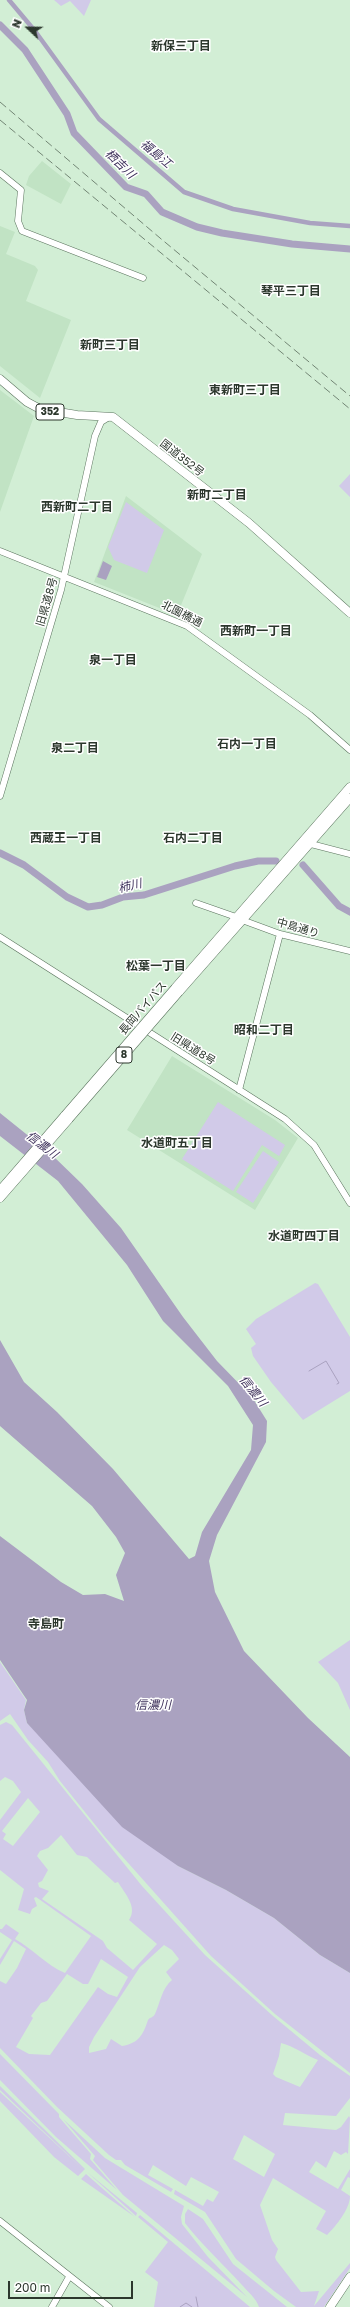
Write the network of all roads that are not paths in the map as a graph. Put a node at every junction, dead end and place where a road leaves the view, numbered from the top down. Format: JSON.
{"nodes":[{"id":1,"x":0,"y":172,"type":"edge"},
{"id":2,"x":143,"y":278,"type":"dead end"},
{"id":3,"x":0,"y":379,"type":"edge"},
{"id":4,"x":110,"y":416,"type":"junction"},
{"id":5,"x":0,"y":551,"type":"edge"},
{"id":6,"x":64,"y":578,"type":"junction"},
{"id":7,"x":350,"y":613,"type":"edge"},
{"id":8,"x":350,"y":750,"type":"edge"},
{"id":9,"x":350,"y":787,"type":"edge"},
{"id":10,"x":0,"y":796,"type":"edge"},
{"id":11,"x":350,"y":798,"type":"edge"},
{"id":12,"x":306,"y":843,"type":"junction"},
{"id":13,"x":350,"y":854,"type":"edge"},
{"id":14,"x":196,"y":903,"type":"dead end"},
{"id":15,"x":239,"y":918,"type":"junction"},
{"id":16,"x":280,"y":934,"type":"junction"},
{"id":17,"x":0,"y":937,"type":"edge"},
{"id":18,"x":350,"y":951,"type":"edge"},
{"id":19,"x":239,"y":1090,"type":"junction"},
{"id":20,"x":58,"y":1127,"type":"junction"},
{"id":21,"x":0,"y":1190,"type":"edge"},
{"id":22,"x":0,"y":1198,"type":"edge"},
{"id":23,"x":350,"y":1202,"type":"edge"},
{"id":24,"x":0,"y":2221,"type":"edge"},
{"id":25,"x":69,"y":2277,"type":"junction"},
{"id":26,"x":350,"y":2277,"type":"edge"},
{"id":27,"x":350,"y":2287,"type":"edge"},
{"id":28,"x":52,"y":2307,"type":"edge"},
{"id":29,"x":109,"y":2307,"type":"edge"},
{"id":30,"x":330,"y":2307,"type":"edge"},
{"id":31,"x":336,"y":2307,"type":"edge"}],
"edges":[{"from":1,"to":2,"type":"street"},
{"from":3,"to":4,"type":"highway","number":"352"},
{"from":4,"to":6,"type":"street","name":"旧県道8号"},
{"from":4,"to":7,"type":"highway","name":"国道352号"},
{"from":5,"to":6,"type":"street","name":"北園橋通"},
{"from":6,"to":8,"type":"street","name":"北園橋通"},
{"from":6,"to":10,"type":"street","name":"旧県道8号"},
{"from":9,"to":12,"type":"highway","name":"長岡バイパス","number":"8"},
{"from":11,"to":12,"type":"highway","name":"長岡バイパス","number":"8"},
{"from":12,"to":13,"type":"street"},
{"from":12,"to":15,"type":"highway","name":"長岡バイパス","number":"8"},
{"from":14,"to":15,"type":"street","name":"中島通り"},
{"from":15,"to":16,"type":"street","name":"中島通り"},
{"from":15,"to":20,"type":"highway","name":"長岡バイパス","number":"8","bridge":true},
{"from":16,"to":18,"type":"street","name":"中島通り"},
{"from":16,"to":19,"type":"street"},
{"from":17,"to":19,"type":"street","name":"旧県道8号"},
{"from":19,"to":23,"type":"street","name":"旧県道8号"},
{"from":20,"to":21,"type":"highway","name":"長岡バイパス","number":"8"},
{"from":20,"to":22,"type":"highway","name":"長岡バイパス","number":"8"},
{"from":24,"to":25,"type":"street"},
{"from":25,"to":28,"type":"street"},
{"from":25,"to":29,"type":"street"},
{"from":26,"to":30,"type":"highway"},
{"from":27,"to":31,"type":"highway"}]}
